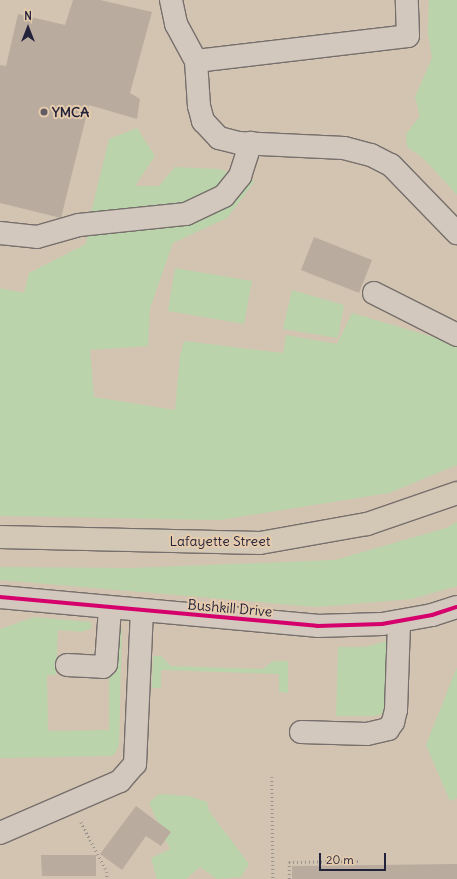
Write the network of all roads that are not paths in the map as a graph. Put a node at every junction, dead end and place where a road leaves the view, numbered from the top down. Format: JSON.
{"nodes":[{"id":1,"x":171,"y":0,"type":"edge"},
{"id":2,"x":407,"y":0,"type":"edge"},
{"id":3,"x":196,"y":61,"type":"junction"},
{"id":4,"x":251,"y":143,"type":"junction"},
{"id":5,"x":0,"y":233,"type":"edge"},
{"id":6,"x":457,"y":233,"type":"edge"},
{"id":7,"x":374,"y":293,"type":"dead end"},
{"id":8,"x":457,"y":335,"type":"edge"},
{"id":9,"x":457,"y":492,"type":"edge"},
{"id":10,"x":2,"y":535,"type":"edge"},
{"id":11,"x":0,"y":597,"type":"edge"},
{"id":12,"x":457,"y":606,"type":"edge"},
{"id":13,"x":110,"y":608,"type":"junction"},
{"id":14,"x":142,"y":611,"type":"junction"},
{"id":15,"x":399,"y":622,"type":"junction"},
{"id":16,"x":67,"y":665,"type":"dead end"},
{"id":17,"x":302,"y":732,"type":"dead end"},
{"id":18,"x":0,"y":833,"type":"edge"}],
"edges":[{"from":1,"to":3,"type":"street"},
{"from":2,"to":3,"type":"street"},
{"from":3,"to":4,"type":"street"},
{"from":4,"to":5,"type":"street"},
{"from":4,"to":6,"type":"street"},
{"from":7,"to":8,"type":"street"},
{"from":9,"to":10,"type":"main road","name":"Lafayette Street"},
{"from":11,"to":13,"type":"street","name":"Bushkill Drive"},
{"from":12,"to":15,"type":"street","name":"Bushkill Drive"},
{"from":13,"to":14,"type":"street","name":"Bushkill Drive"},
{"from":13,"to":16,"type":"street"},
{"from":14,"to":15,"type":"street","name":"Bushkill Drive"},
{"from":14,"to":18,"type":"street"},
{"from":15,"to":17,"type":"street"}]}
